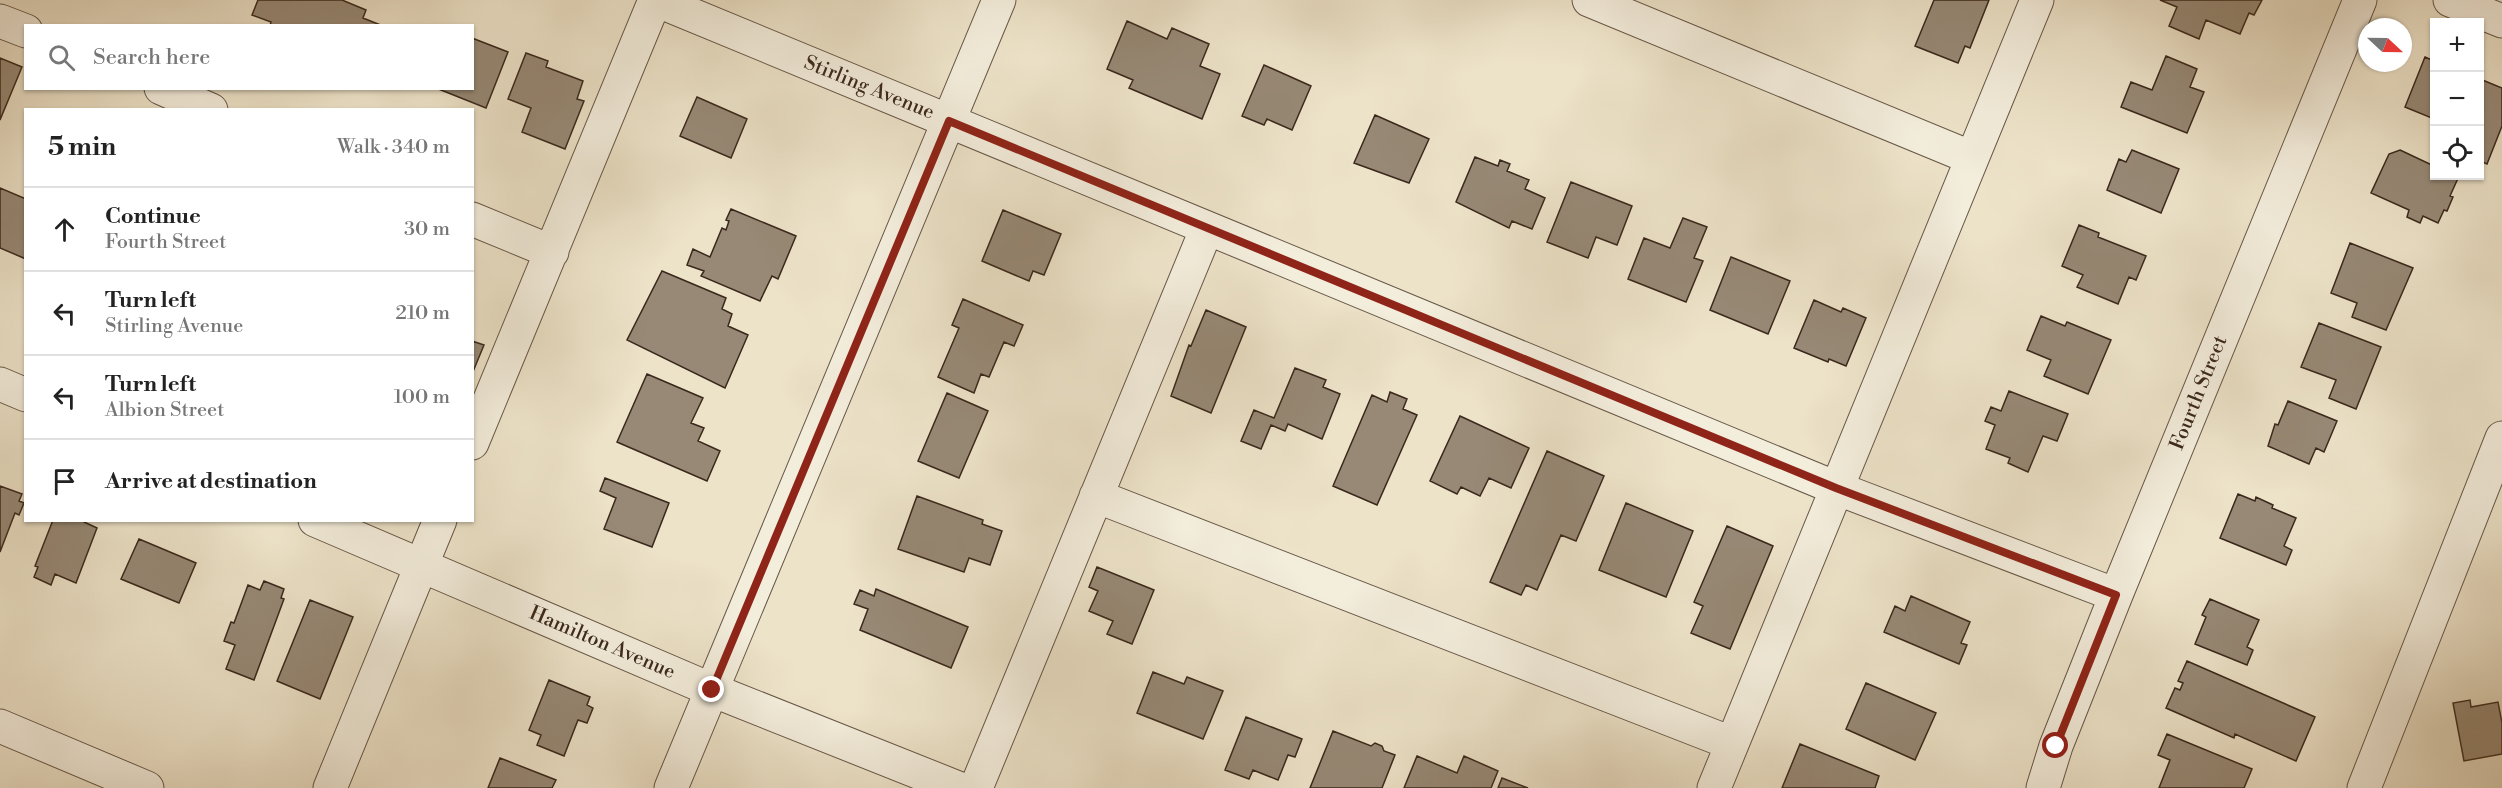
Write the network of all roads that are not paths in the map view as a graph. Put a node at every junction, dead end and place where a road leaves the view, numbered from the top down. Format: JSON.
{"nodes":[{"id":1,"x":656,"y":0,"type":"edge"},
{"id":2,"x":999,"y":0,"type":"edge"},
{"id":3,"x":1589,"y":0,"type":"edge"},
{"id":4,"x":2037,"y":0,"type":"edge"},
{"id":5,"x":2360,"y":0,"type":"edge"},
{"id":6,"x":2450,"y":0,"type":"edge"},
{"id":7,"x":0,"y":21,"type":"edge"},
{"id":8,"x":2502,"y":21,"type":"edge"},
{"id":9,"x":24,"y":30,"type":"edge"},
{"id":10,"x":166,"y":90,"type":"edge"},
{"id":11,"x":206,"y":108,"type":"edge"},
{"id":12,"x":949,"y":121,"type":"junction"},
{"id":13,"x":1972,"y":158,"type":"junction"},
{"id":14,"x":474,"y":220,"type":"edge"},
{"id":15,"x":1207,"y":228,"type":"junction"},
{"id":16,"x":552,"y":252,"type":"junction"},
{"id":17,"x":0,"y":384,"type":"edge"},
{"id":18,"x":24,"y":394,"type":"edge"},
{"id":19,"x":474,"y":438,"type":"edge"},
{"id":20,"x":2502,"y":438,"type":"edge"},
{"id":21,"x":1836,"y":488,"type":"junction"},
{"id":22,"x":1096,"y":496,"type":"junction"},
{"id":23,"x":320,"y":522,"type":"edge"},
{"id":24,"x":439,"y":522,"type":"edge"},
{"id":25,"x":421,"y":567,"type":"junction"},
{"id":26,"x":2116,"y":595,"type":"junction"},
{"id":27,"x":712,"y":690,"type":"junction"},
{"id":28,"x":0,"y":726,"type":"edge"},
{"id":29,"x":1731,"y":743,"type":"junction"},
{"id":30,"x":147,"y":788,"type":"edge"},
{"id":31,"x":330,"y":788,"type":"edge"},
{"id":32,"x":671,"y":788,"type":"edge"},
{"id":33,"x":958,"y":788,"type":"edge"},
{"id":34,"x":976,"y":788,"type":"edge"},
{"id":35,"x":1714,"y":788,"type":"edge"},
{"id":36,"x":2043,"y":788,"type":"edge"},
{"id":37,"x":2364,"y":788,"type":"edge"}],
"edges":[{"from":1,"to":12,"type":"street","name":"Stirling Avenue"},
{"from":1,"to":16,"type":"street"},
{"from":2,"to":12,"type":"street"},
{"from":3,"to":13,"type":"street"},
{"from":4,"to":13,"type":"street"},
{"from":5,"to":26,"type":"street","name":"Fourth Street"},
{"from":6,"to":8,"type":"street"},
{"from":7,"to":9,"type":"street"},
{"from":10,"to":11,"type":"street"},
{"from":12,"to":15,"type":"street","name":"Stirling Avenue"},
{"from":12,"to":27,"type":"street"},
{"from":13,"to":21,"type":"street"},
{"from":14,"to":16,"type":"street"},
{"from":15,"to":21,"type":"street","name":"Stirling Avenue"},
{"from":15,"to":22,"type":"street"},
{"from":16,"to":19,"type":"street"},
{"from":17,"to":18,"type":"street"},
{"from":20,"to":37,"type":"street"},
{"from":21,"to":26,"type":"street","name":"Stirling Avenue"},
{"from":21,"to":29,"type":"street"},
{"from":22,"to":29,"type":"street"},
{"from":22,"to":34,"type":"street"},
{"from":23,"to":25,"type":"street","name":"Hamilton Avenue"},
{"from":24,"to":25,"type":"street"},
{"from":25,"to":27,"type":"street","name":"Hamilton Avenue"},
{"from":25,"to":31,"type":"street"},
{"from":26,"to":36,"type":"street","name":"Fourth Street"},
{"from":27,"to":32,"type":"street"},
{"from":27,"to":33,"type":"street","name":"Hamilton Avenue"},
{"from":28,"to":30,"type":"street"},
{"from":29,"to":35,"type":"street"}]}
